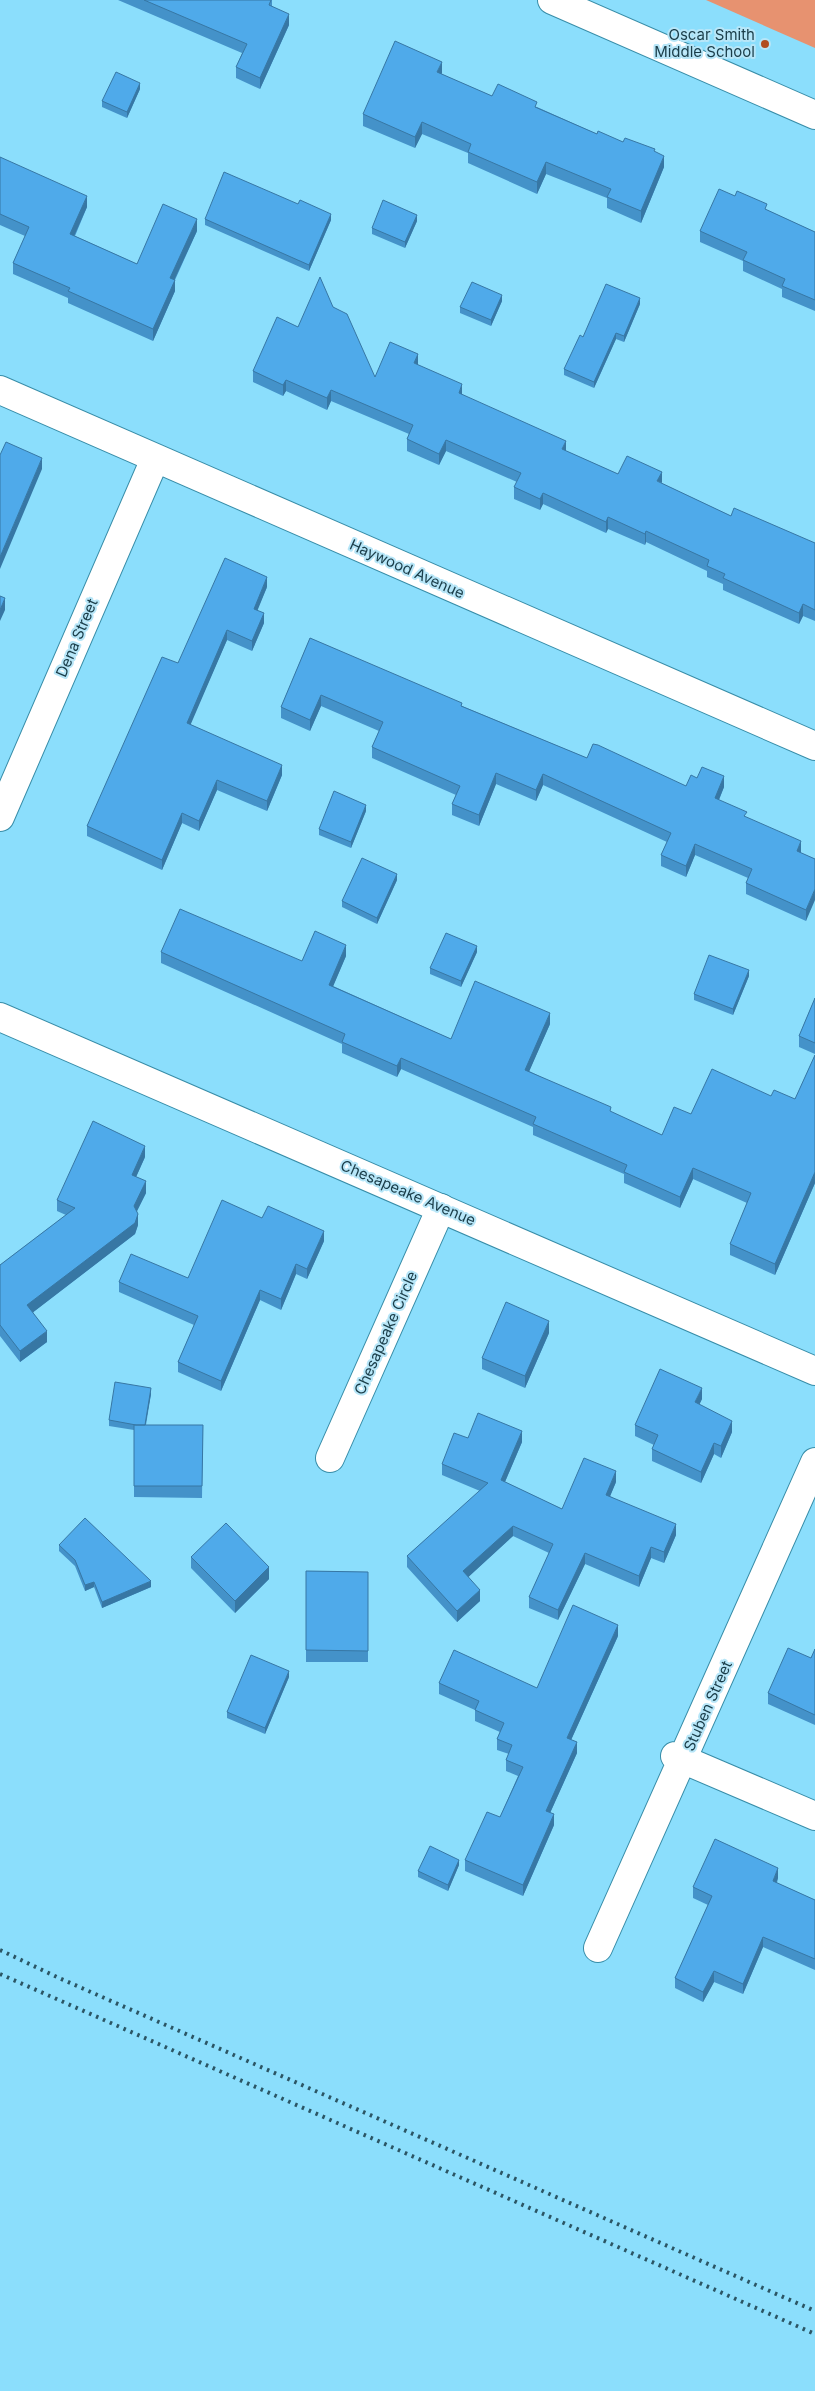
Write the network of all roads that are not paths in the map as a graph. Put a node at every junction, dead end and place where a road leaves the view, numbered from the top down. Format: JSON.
{"nodes":[{"id":1,"x":552,"y":0,"type":"edge"},
{"id":2,"x":815,"y":115,"type":"edge"},
{"id":3,"x":0,"y":390,"type":"edge"},
{"id":4,"x":155,"y":459,"type":"junction"},
{"id":5,"x":815,"y":746,"type":"edge"},
{"id":6,"x":0,"y":817,"type":"edge"},
{"id":7,"x":2,"y":1023,"type":"edge"},
{"id":8,"x":442,"y":1208,"type":"junction"},
{"id":9,"x":815,"y":1371,"type":"edge"},
{"id":10,"x":330,"y":1458,"type":"dead end"},
{"id":11,"x":815,"y":1462,"type":"edge"},
{"id":12,"x":679,"y":1758,"type":"junction"},
{"id":13,"x":815,"y":1816,"type":"edge"},
{"id":14,"x":598,"y":1948,"type":"dead end"}],
"edges":[{"from":1,"to":2,"type":"street"},
{"from":3,"to":4,"type":"street","name":"Haywood Avenue"},
{"from":4,"to":5,"type":"street","name":"Haywood Avenue"},
{"from":4,"to":6,"type":"street","name":"Dena Street"},
{"from":7,"to":8,"type":"street","name":"Chesapeake Avenue"},
{"from":8,"to":9,"type":"street","name":"Chesapeake Avenue"},
{"from":8,"to":10,"type":"street","name":"Chesapeake Circle"},
{"from":11,"to":12,"type":"street","name":"Stuben Street"},
{"from":12,"to":13,"type":"street"},
{"from":12,"to":14,"type":"street","name":"Stuben Street"}]}
